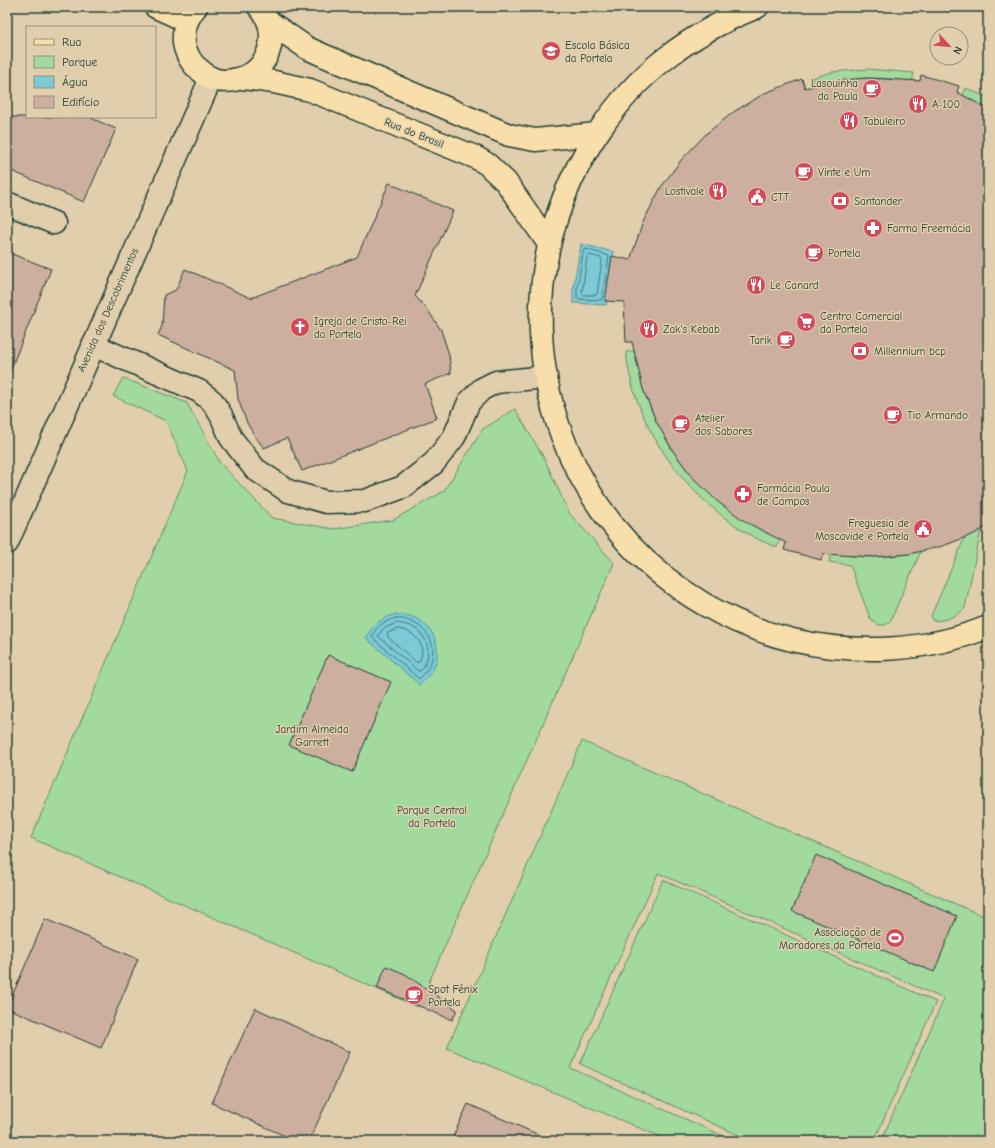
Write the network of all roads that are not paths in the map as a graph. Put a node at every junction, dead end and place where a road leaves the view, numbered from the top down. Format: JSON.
{"nodes":[{"id":1,"x":156,"y":7,"type":"edge"},
{"id":2,"x":757,"y":7,"type":"edge"},
{"id":3,"x":191,"y":14,"type":"edge"},
{"id":4,"x":264,"y":14,"type":"edge"},
{"id":5,"x":211,"y":78,"type":"junction"},
{"id":6,"x":244,"y":78,"type":"junction"},
{"id":7,"x":597,"y":134,"type":"junction"},
{"id":8,"x":7,"y":202,"type":"edge"},
{"id":9,"x":54,"y":223,"type":"dead end"},
{"id":10,"x":549,"y":244,"type":"junction"},
{"id":11,"x":93,"y":345,"type":"junction"},
{"id":12,"x":546,"y":376,"type":"junction"},
{"id":13,"x":7,"y":543,"type":"edge"},
{"id":14,"x":988,"y":627,"type":"edge"}],
"edges":[{"from":1,"to":3,"type":"main road"},
{"from":2,"to":7,"type":"main road"},
{"from":3,"to":5,"type":"main road"},
{"from":4,"to":6,"type":"main road"},
{"from":4,"to":7,"type":"main road"},
{"from":5,"to":6,"type":"main road","name":"Rua do Brasil"},
{"from":5,"to":11,"type":"street","name":"Avenida dos Descobrimentos"},
{"from":6,"to":10,"type":"main road","name":"Rua do Brasil"},
{"from":7,"to":10,"type":"main road"},
{"from":8,"to":9,"type":"street"},
{"from":10,"to":12,"type":"main road"},
{"from":11,"to":12,"type":"street"},
{"from":11,"to":13,"type":"street","name":"Avenida dos Descobrimentos"},
{"from":12,"to":14,"type":"main road"}]}
